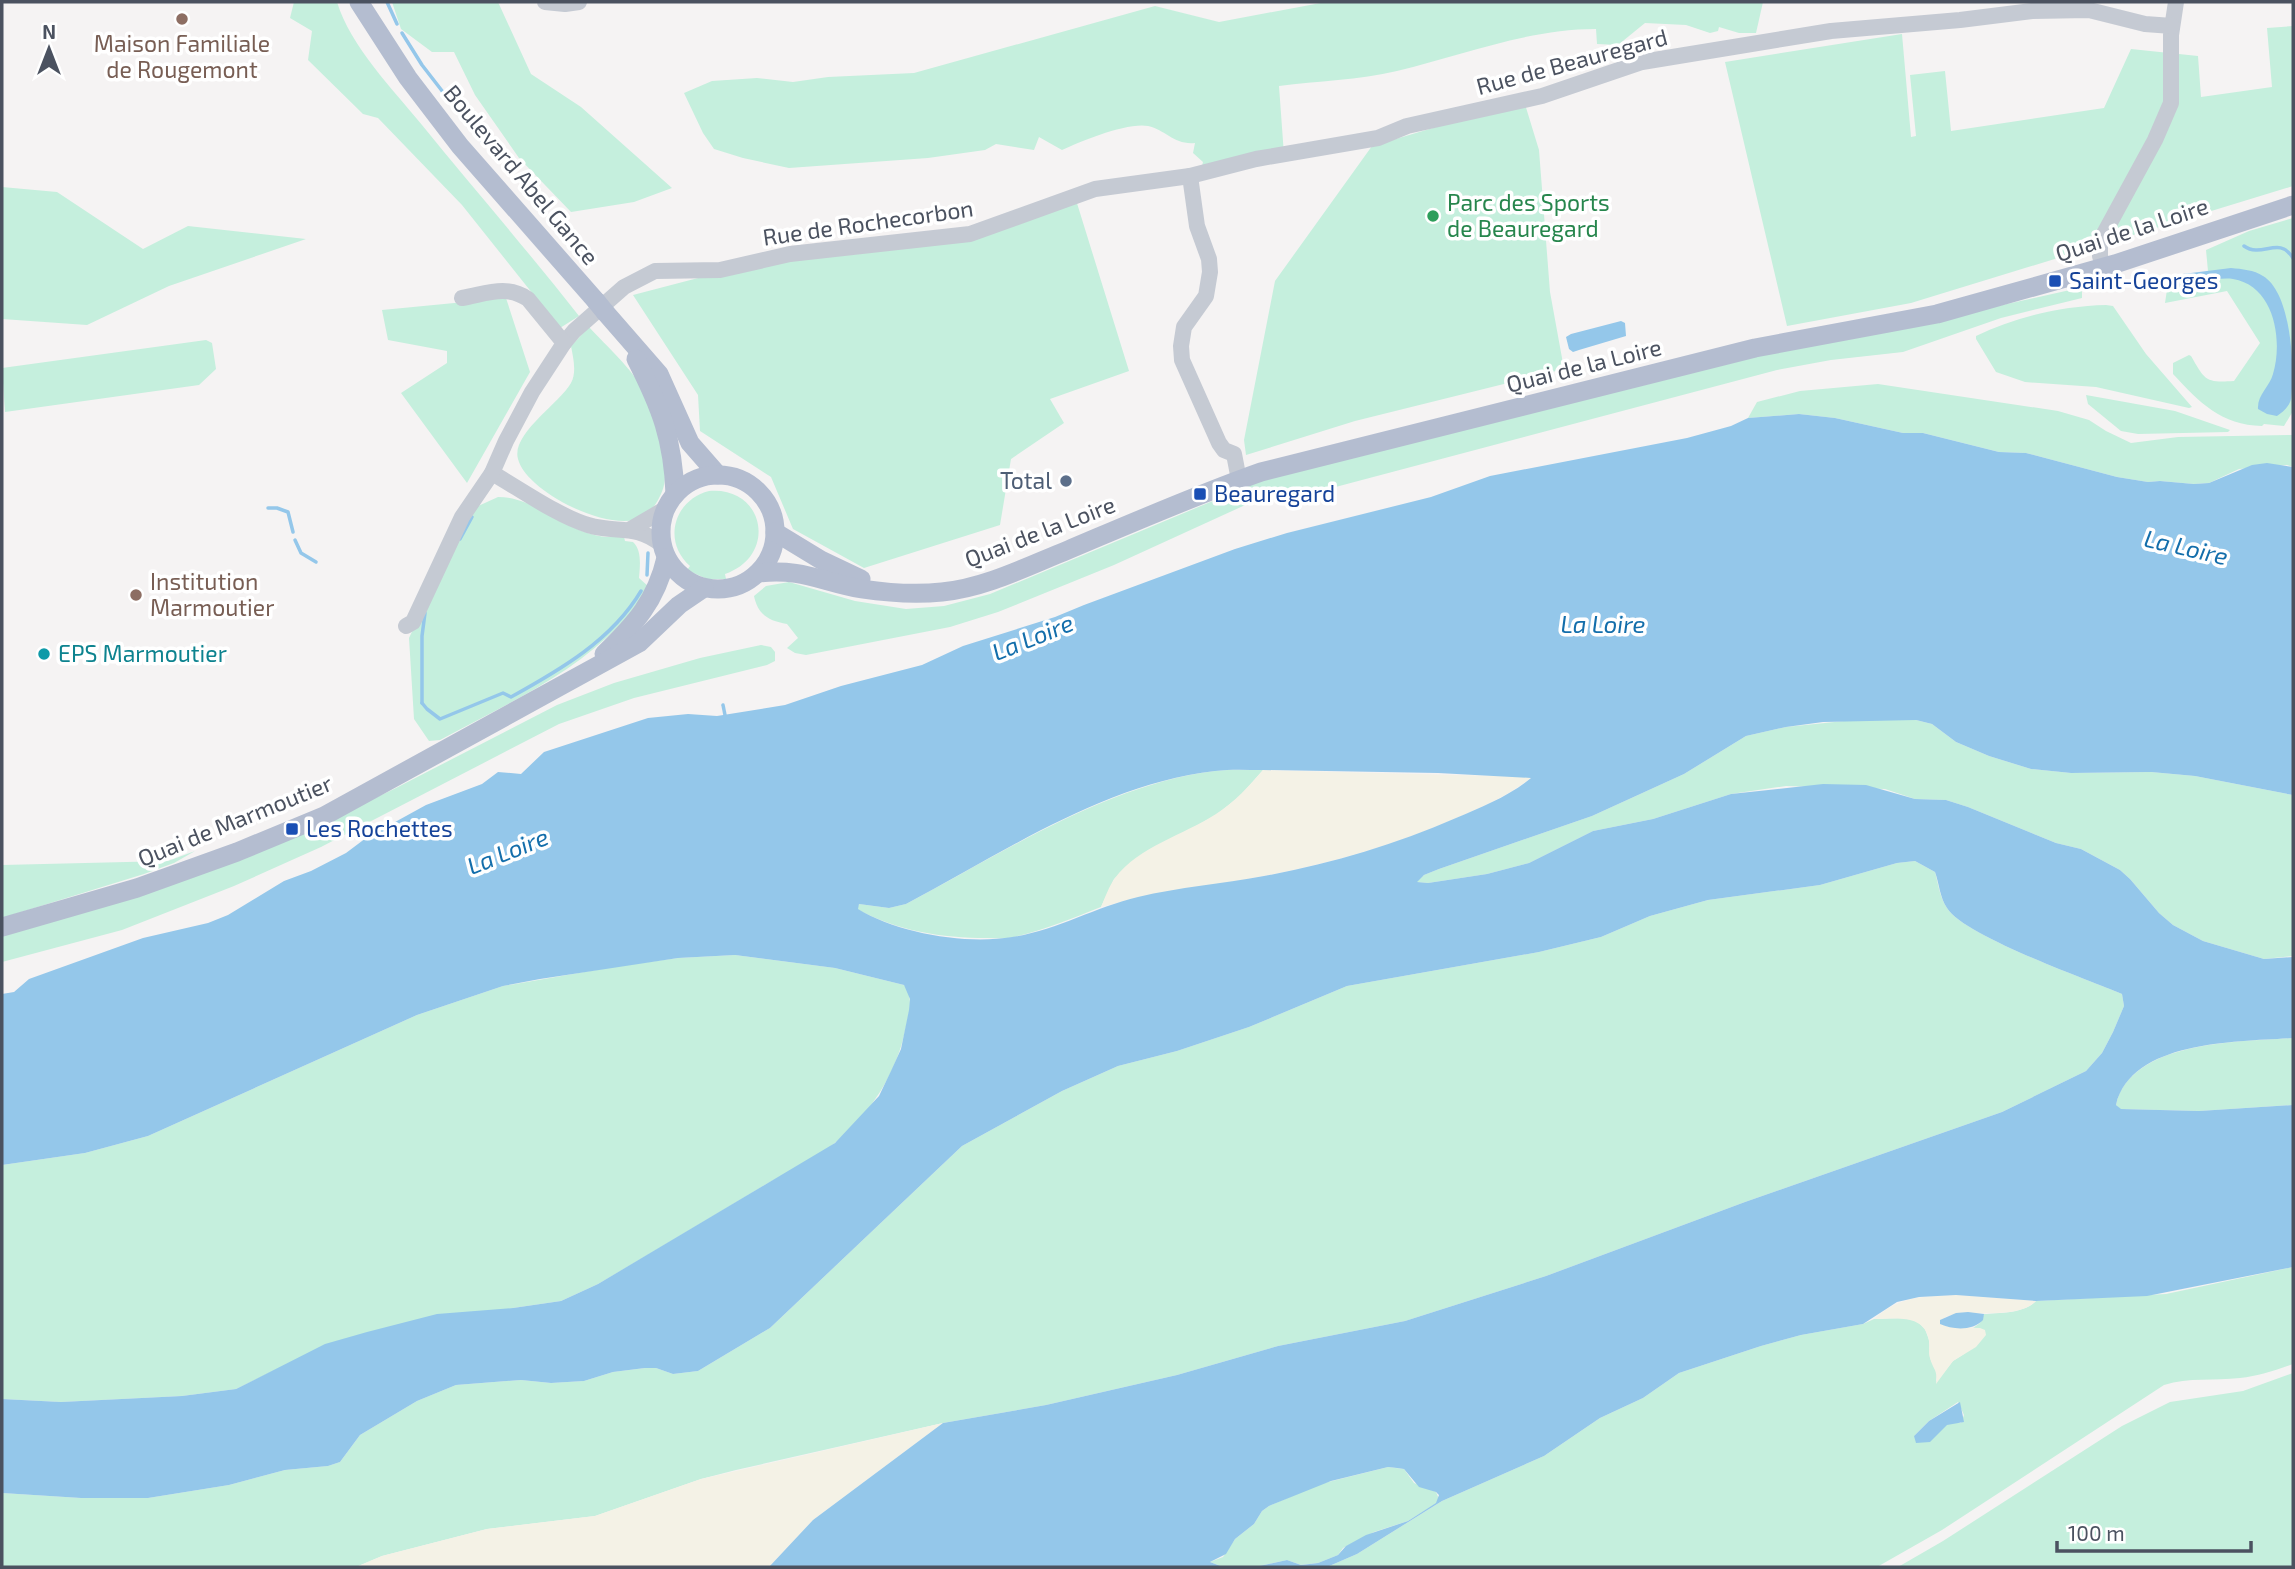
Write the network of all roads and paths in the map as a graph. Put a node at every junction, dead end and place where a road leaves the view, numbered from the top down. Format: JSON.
{"nodes":[{"id":1,"x":359,"y":2,"type":"edge"},
{"id":2,"x":372,"y":2,"type":"edge"},
{"id":3,"x":545,"y":2,"type":"edge"},
{"id":4,"x":579,"y":2,"type":"edge"},
{"id":5,"x":2176,"y":2,"type":"edge"},
{"id":6,"x":2172,"y":26,"type":"junction"},
{"id":7,"x":386,"y":45,"type":"junction"},
{"id":8,"x":1193,"y":174,"type":"junction"},
{"id":9,"x":2293,"y":205,"type":"edge"},
{"id":10,"x":2103,"y":267,"type":"junction"},
{"id":11,"x":462,"y":298,"type":"dead end"},
{"id":12,"x":622,"y":332,"type":"junction"},
{"id":13,"x":564,"y":343,"type":"junction"},
{"id":14,"x":492,"y":473,"type":"junction"},
{"id":15,"x":718,"y":475,"type":"junction"},
{"id":16,"x":1240,"y":480,"type":"junction"},
{"id":17,"x":670,"y":502,"type":"junction"},
{"id":18,"x":631,"y":529,"type":"junction"},
{"id":19,"x":775,"y":532,"type":"junction"},
{"id":20,"x":664,"y":551,"type":"junction"},
{"id":21,"x":758,"y":573,"type":"junction"},
{"id":22,"x":704,"y":588,"type":"junction"},
{"id":23,"x":894,"y":593,"type":"junction"},
{"id":24,"x":406,"y":626,"type":"dead end"},
{"id":25,"x":586,"y":672,"type":"junction"},
{"id":26,"x":2,"y":928,"type":"edge"}],
"edges":[{"from":1,"to":7,"type":"main road","name":"Boulevard Abel Gance"},
{"from":2,"to":7,"type":"main road","name":"Boulevard Abel Gance"},
{"from":3,"to":4,"type":"street"},
{"from":5,"to":6,"type":"street"},
{"from":6,"to":8,"type":"street","name":"Rue de Beauregard"},
{"from":6,"to":10,"type":"street"},
{"from":7,"to":12,"type":"main road","name":"Boulevard Abel Gance"},
{"from":8,"to":13,"type":"street","name":"Rue de Rochecorbon"},
{"from":8,"to":16,"type":"street"},
{"from":9,"to":10,"type":"main road","name":"Quai de la Loire"},
{"from":10,"to":16,"type":"main road","name":"Quai de la Loire"},
{"from":11,"to":13,"type":"street"},
{"from":12,"to":15,"type":"main road","name":"Boulevard Abel Gance"},
{"from":12,"to":17,"type":"main road","name":"Boulevard Abel Gance"},
{"from":13,"to":14,"type":"street","name":"Rue de Rochecorbon"},
{"from":14,"to":18,"type":"street"},
{"from":14,"to":24,"type":"street","name":"Rue de Rochecorbon"},
{"from":15,"to":17,"type":"main road"},
{"from":15,"to":19,"type":"main road"},
{"from":16,"to":23,"type":"main road","name":"Quai de la Loire"},
{"from":17,"to":18,"type":"street"},
{"from":17,"to":20,"type":"main road"},
{"from":18,"to":20,"type":"street"},
{"from":19,"to":21,"type":"main road"},
{"from":19,"to":23,"type":"main road"},
{"from":20,"to":22,"type":"main road"},
{"from":20,"to":25,"type":"main road","name":"Quai de Marmoutier"},
{"from":21,"to":22,"type":"main road"},
{"from":21,"to":23,"type":"main road","name":"Quai de la Loire"},
{"from":22,"to":25,"type":"main road","name":"Quai de Marmoutier"},
{"from":25,"to":26,"type":"main road","name":"Quai de Marmoutier"}]}
